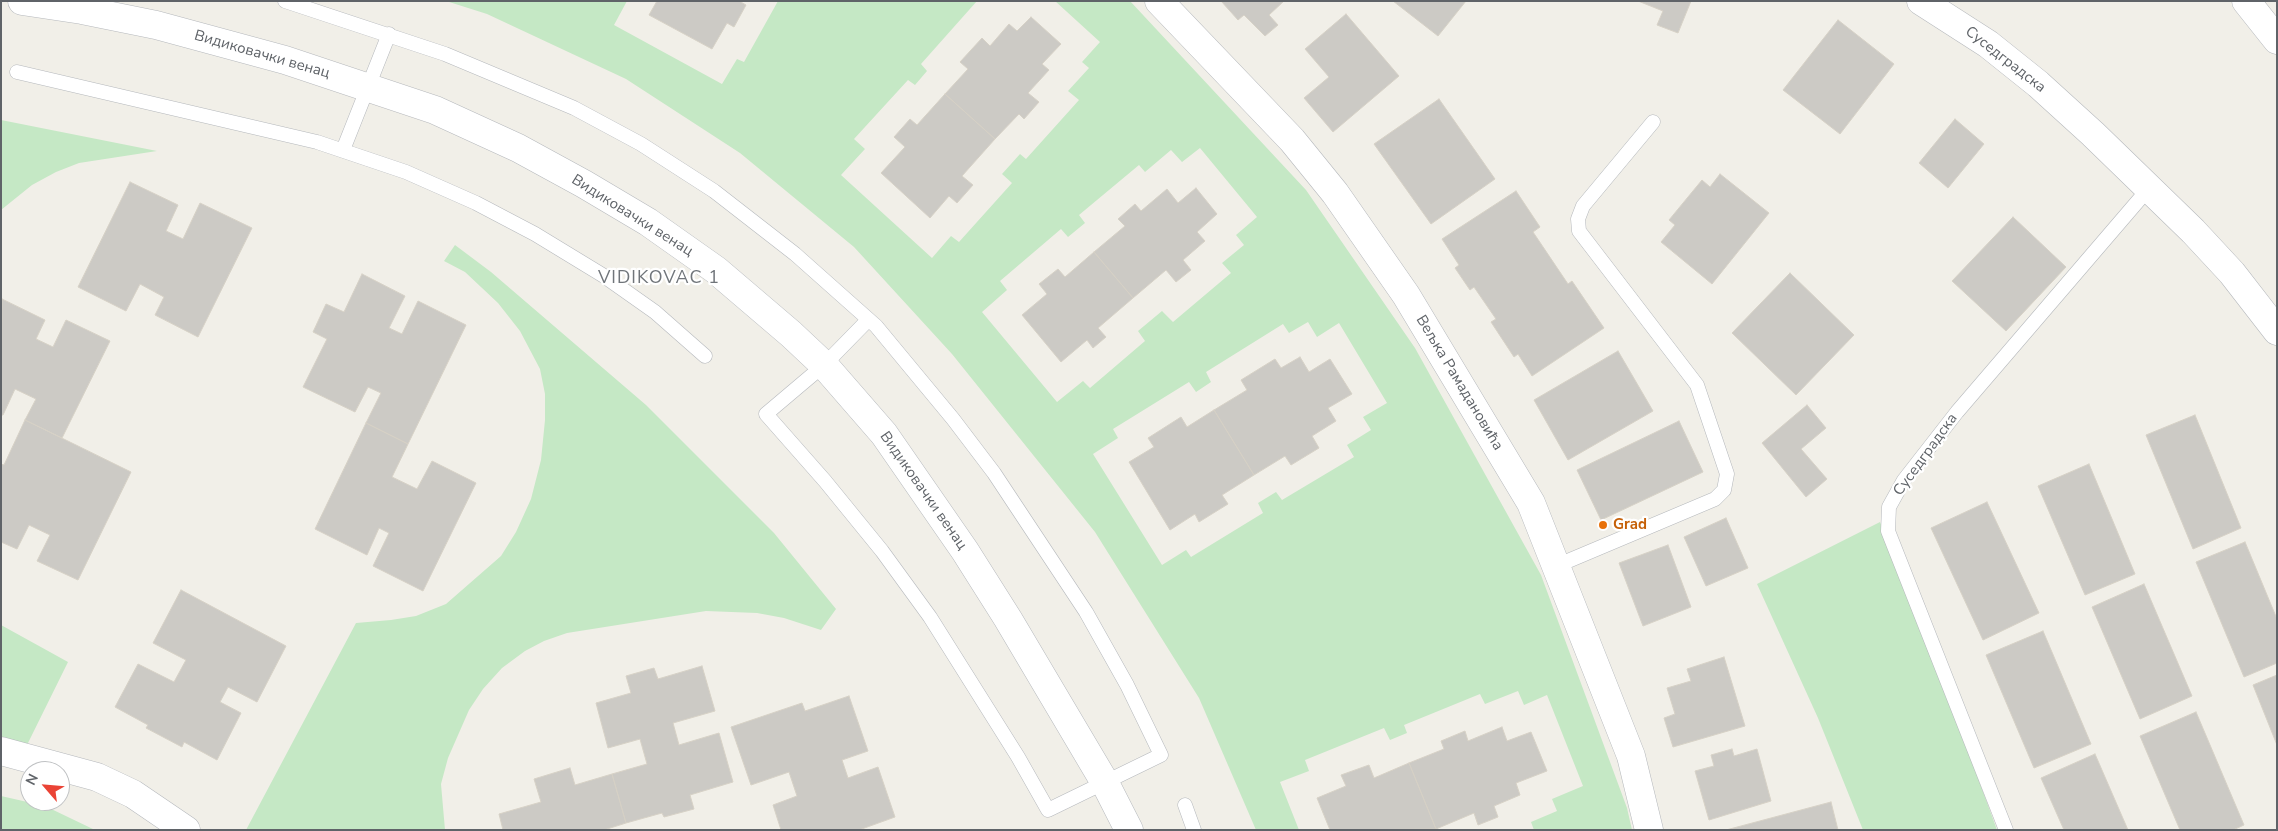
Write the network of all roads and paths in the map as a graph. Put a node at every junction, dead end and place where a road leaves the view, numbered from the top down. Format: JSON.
{"nodes":[{"id":1,"x":22,"y":1,"type":"edge"},
{"id":2,"x":285,"y":1,"type":"edge"},
{"id":3,"x":1159,"y":1,"type":"edge"},
{"id":4,"x":1921,"y":1,"type":"edge"},
{"id":5,"x":2246,"y":1,"type":"edge"},
{"id":6,"x":83,"y":6,"type":"edge"},
{"id":7,"x":389,"y":34,"type":"junction"},
{"id":8,"x":2277,"y":40,"type":"edge"},
{"id":9,"x":17,"y":72,"type":"dead end"},
{"id":10,"x":367,"y":86,"type":"junction"},
{"id":11,"x":1653,"y":122,"type":"dead end"},
{"id":12,"x":343,"y":150,"type":"junction"},
{"id":13,"x":2150,"y":187,"type":"junction"},
{"id":14,"x":868,"y":320,"type":"junction"},
{"id":15,"x":2277,"y":331,"type":"edge"},
{"id":16,"x":705,"y":356,"type":"dead end"},
{"id":17,"x":824,"y":365,"type":"junction"},
{"id":18,"x":1556,"y":566,"type":"junction"},
{"id":19,"x":1,"y":751,"type":"edge"},
{"id":20,"x":1104,"y":781,"type":"junction"},
{"id":21,"x":1185,"y":806,"type":"dead end"},
{"id":22,"x":186,"y":830,"type":"edge"},
{"id":23,"x":1129,"y":830,"type":"edge"},
{"id":24,"x":1194,"y":830,"type":"edge"},
{"id":25,"x":1649,"y":830,"type":"edge"},
{"id":26,"x":2006,"y":830,"type":"edge"}],
"edges":[{"from":1,"to":6,"type":"street","name":"Видиковачки венац"},
{"from":2,"to":7,"type":"lane"},
{"from":3,"to":18,"type":"street","name":"Вељка Рамадановића"},
{"from":4,"to":13,"type":"street","name":"Суседградска"},
{"from":5,"to":8,"type":"street"},
{"from":6,"to":10,"type":"street","name":"Видиковачки венац"},
{"from":7,"to":10,"type":"lane"},
{"from":7,"to":14,"type":"lane"},
{"from":9,"to":12,"type":"lane"},
{"from":10,"to":12,"type":"lane"},
{"from":10,"to":17,"type":"street","name":"Видиковачки венац"},
{"from":11,"to":18,"type":"lane"},
{"from":12,"to":16,"type":"lane"},
{"from":13,"to":15,"type":"street","name":"Суседградска"},
{"from":13,"to":26,"type":"lane","name":"Суседградска"},
{"from":14,"to":17,"type":"lane"},
{"from":14,"to":20,"type":"lane"},
{"from":17,"to":20,"type":"street","name":"Видиковачки венац"},
{"from":17,"to":20,"type":"lane"},
{"from":18,"to":25,"type":"street","name":"Вељка Рамадановића"},
{"from":19,"to":22,"type":"street"},
{"from":20,"to":23,"type":"street","name":"Видиковачки венац"},
{"from":21,"to":24,"type":"lane"}]}
